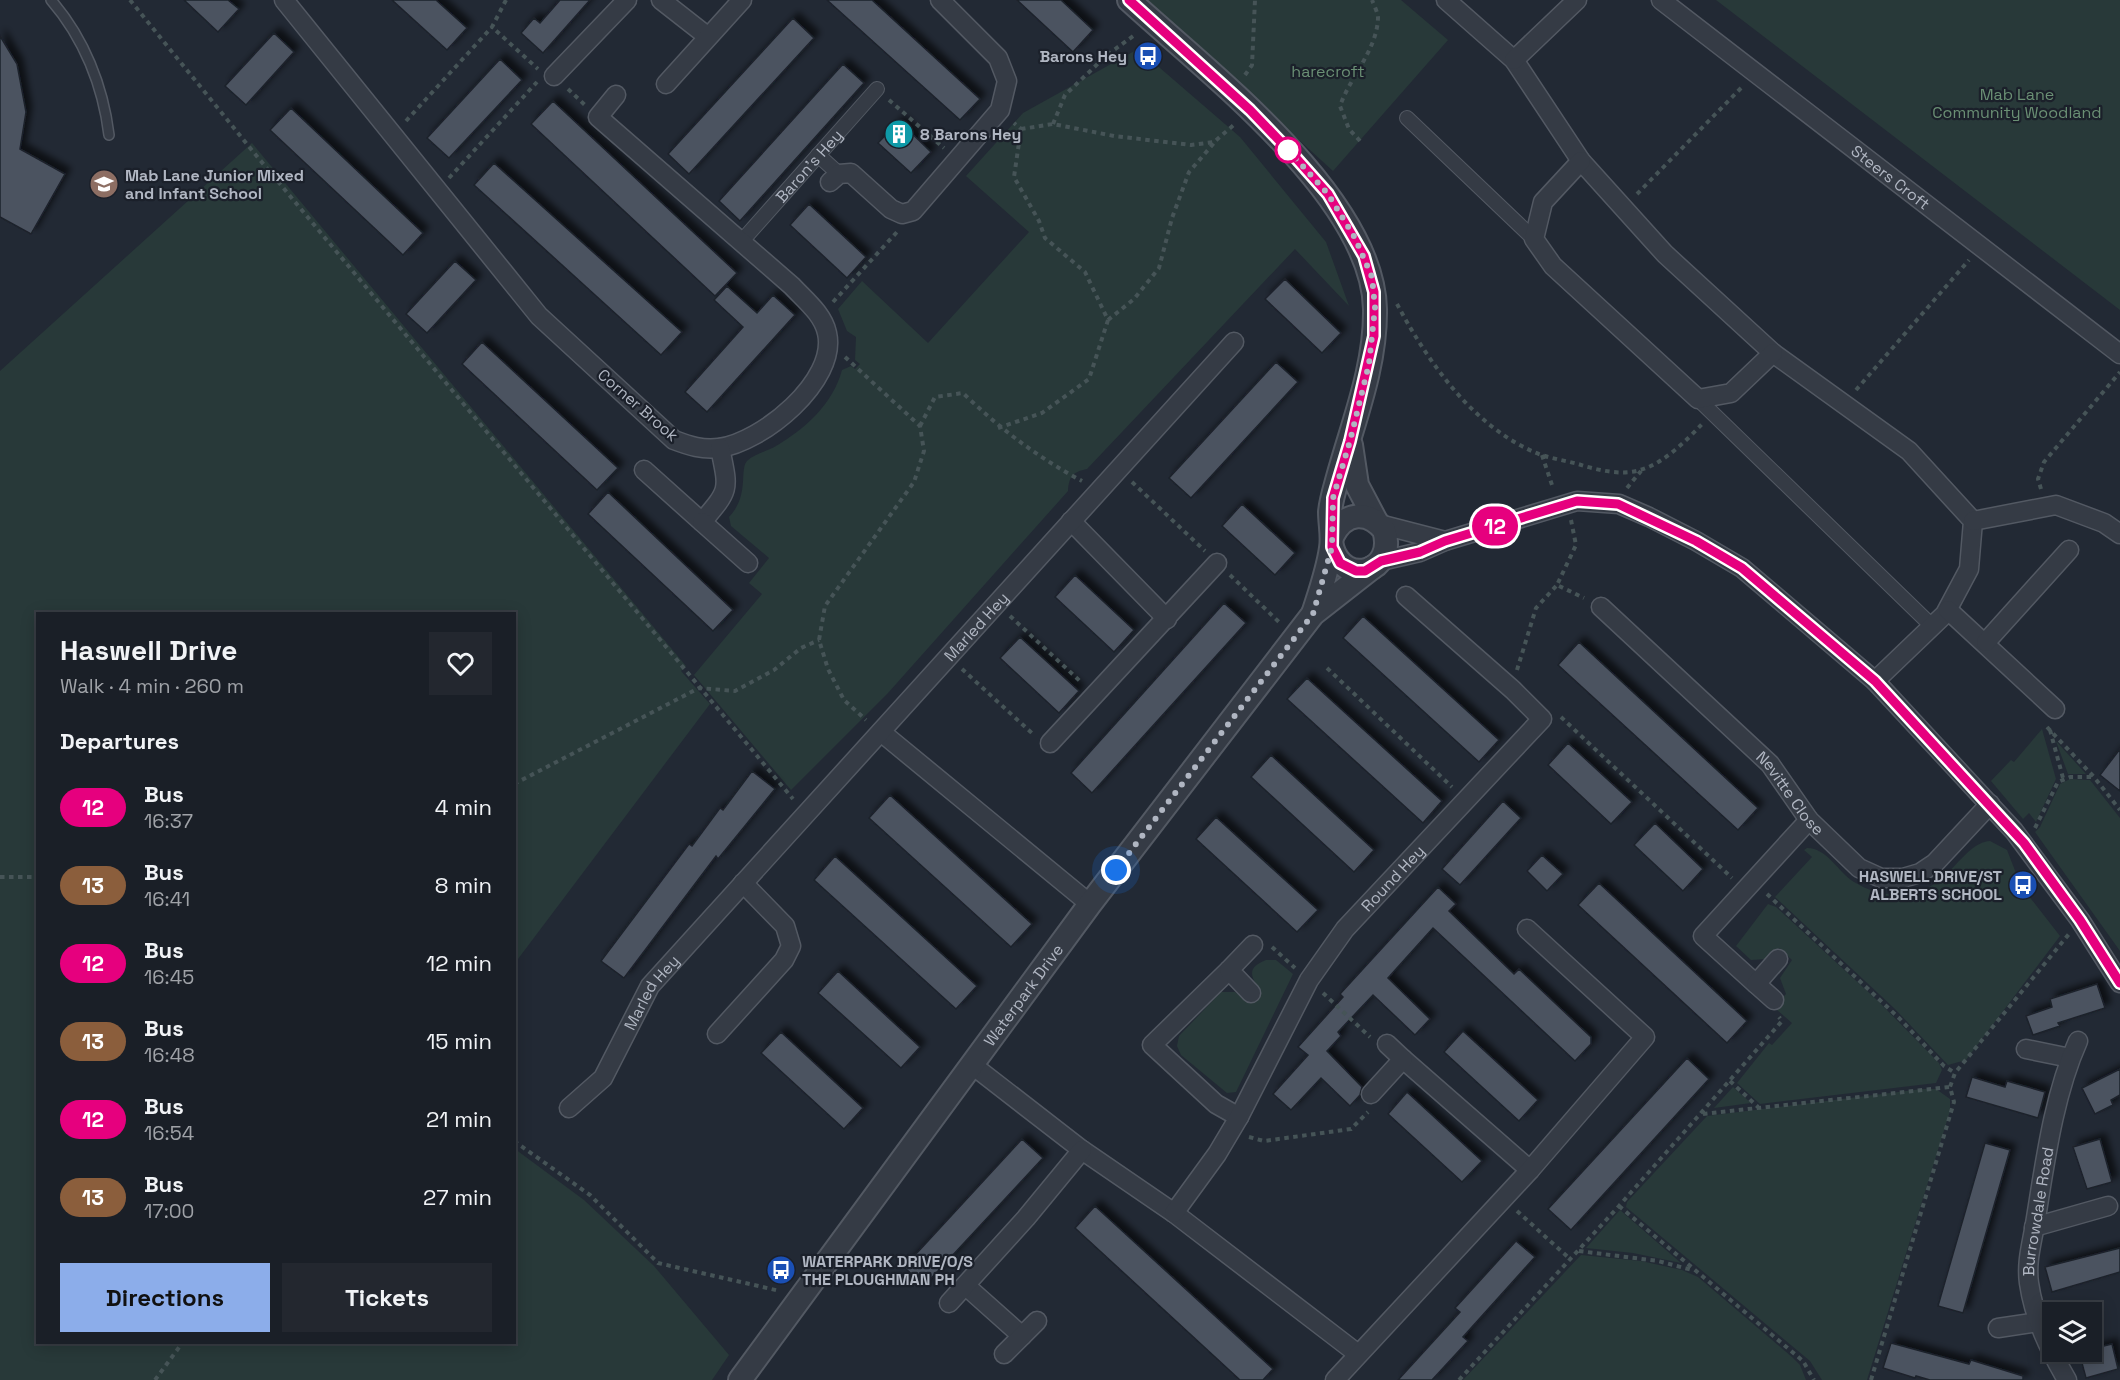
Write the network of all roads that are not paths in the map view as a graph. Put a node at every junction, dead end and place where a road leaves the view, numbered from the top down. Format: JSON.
{"nodes":[{"id":1,"x":51,"y":0,"type":"edge"},
{"id":2,"x":284,"y":0,"type":"edge"},
{"id":3,"x":627,"y":0,"type":"edge"},
{"id":4,"x":661,"y":0,"type":"edge"},
{"id":5,"x":742,"y":0,"type":"edge"},
{"id":6,"x":940,"y":0,"type":"edge"},
{"id":7,"x":1129,"y":0,"type":"edge"},
{"id":8,"x":1446,"y":0,"type":"edge"},
{"id":9,"x":1577,"y":0,"type":"edge"},
{"id":10,"x":1661,"y":0,"type":"edge"},
{"id":11,"x":707,"y":36,"type":"junction"},
{"id":12,"x":1514,"y":60,"type":"junction"},
{"id":13,"x":554,"y":76,"type":"road end"},
{"id":14,"x":666,"y":84,"type":"dead end"},
{"id":15,"x":877,"y":89,"type":"road end"},
{"id":16,"x":616,"y":95,"type":"dead end"},
{"id":17,"x":1407,"y":118,"type":"dead end"},
{"id":18,"x":109,"y":135,"type":"dead end"},
{"id":19,"x":818,"y":155,"type":"junction"},
{"id":20,"x":1581,"y":162,"type":"junction"},
{"id":21,"x":834,"y":178,"type":"joint"},
{"id":22,"x":1533,"y":239,"type":"junction"},
{"id":23,"x":741,"y":242,"type":"junction"},
{"id":24,"x":1234,"y":342,"type":"dead end"},
{"id":25,"x":1773,"y":353,"type":"junction"},
{"id":26,"x":2120,"y":354,"type":"edge"},
{"id":27,"x":1698,"y":399,"type":"junction"},
{"id":28,"x":1350,"y":441,"type":"junction"},
{"id":29,"x":720,"y":448,"type":"junction"},
{"id":30,"x":644,"y":470,"type":"dead end"},
{"id":31,"x":1973,"y":520,"type":"junction"},
{"id":32,"x":1071,"y":521,"type":"junction"},
{"id":33,"x":702,"y":522,"type":"junction"},
{"id":34,"x":1377,"y":522,"type":"junction"},
{"id":35,"x":2120,"y":534,"type":"edge"},
{"id":36,"x":1332,"y":541,"type":"junction"},
{"id":37,"x":1445,"y":541,"type":"junction"},
{"id":38,"x":2069,"y":550,"type":"dead end"},
{"id":39,"x":748,"y":563,"type":"dead end"},
{"id":40,"x":1217,"y":563,"type":"dead end"},
{"id":41,"x":1377,"y":564,"type":"junction"},
{"id":42,"x":1406,"y":596,"type":"dead end"},
{"id":43,"x":1601,"y":607,"type":"road end"},
{"id":44,"x":1948,"y":610,"type":"junction"},
{"id":45,"x":1313,"y":614,"type":"junction"},
{"id":46,"x":1167,"y":619,"type":"junction"},
{"id":47,"x":1932,"y":626,"type":"junction"},
{"id":48,"x":1986,"y":642,"type":"junction"},
{"id":49,"x":1875,"y":681,"type":"junction"},
{"id":50,"x":2055,"y":709,"type":"road end"},
{"id":51,"x":881,"y":732,"type":"junction"},
{"id":52,"x":1050,"y":742,"type":"road end"},
{"id":53,"x":1990,"y":804,"type":"junction"},
{"id":54,"x":1809,"y":820,"type":"junction"},
{"id":55,"x":743,"y":883,"type":"junction"},
{"id":56,"x":1090,"y":904,"type":"junction"},
{"id":57,"x":1527,"y":929,"type":"dead end"},
{"id":58,"x":1253,"y":945,"type":"dead end"},
{"id":59,"x":1778,"y":959,"type":"dead end"},
{"id":60,"x":1229,"y":970,"type":"junction"},
{"id":61,"x":2120,"y":983,"type":"edge"},
{"id":62,"x":1756,"y":984,"type":"junction"},
{"id":63,"x":1251,"y":993,"type":"dead end"},
{"id":64,"x":1773,"y":1000,"type":"road end"},
{"id":65,"x":717,"y":1034,"type":"dead end"},
{"id":66,"x":2078,"y":1041,"type":"dead end"},
{"id":67,"x":1387,"y":1044,"type":"dead end"},
{"id":68,"x":2026,"y":1049,"type":"dead end"},
{"id":69,"x":2070,"y":1058,"type":"junction"},
{"id":70,"x":1403,"y":1059,"type":"junction"},
{"id":71,"x":971,"y":1064,"type":"junction"},
{"id":72,"x":1371,"y":1094,"type":"road end"},
{"id":73,"x":569,"y":1108,"type":"dead end"},
{"id":74,"x":1234,"y":1125,"type":"junction"},
{"id":75,"x":1082,"y":1150,"type":"junction"},
{"id":76,"x":1530,"y":1170,"type":"junction"},
{"id":77,"x":2114,"y":1207,"type":"edge"},
{"id":78,"x":1174,"y":1213,"type":"junction"},
{"id":79,"x":2034,"y":1227,"type":"junction"},
{"id":80,"x":966,"y":1286,"type":"junction"},
{"id":81,"x":949,"y":1303,"type":"dead end"},
{"id":82,"x":1036,"y":1321,"type":"dead end"},
{"id":83,"x":2038,"y":1322,"type":"junction"},
{"id":84,"x":1998,"y":1328,"type":"dead end"},
{"id":85,"x":1022,"y":1336,"type":"junction"},
{"id":86,"x":1004,"y":1354,"type":"dead end"},
{"id":87,"x":1358,"y":1354,"type":"junction"},
{"id":88,"x":740,"y":1380,"type":"edge"},
{"id":89,"x":1335,"y":1380,"type":"edge"},
{"id":90,"x":2067,"y":1380,"type":"edge"}],
"edges":[{"from":1,"to":18,"type":"lane"},
{"from":2,"to":29,"type":"street","name":"Corner Brook"},
{"from":3,"to":13,"type":"street"},
{"from":4,"to":11,"type":"street"},
{"from":5,"to":11,"type":"street"},
{"from":6,"to":21,"type":"street","name":"Baron's Hey"},
{"from":7,"to":28,"type":"street","name":"Waterpark Drive"},
{"from":8,"to":12,"type":"street"},
{"from":9,"to":12,"type":"street"},
{"from":10,"to":26,"type":"street","name":"Steers Croft"},
{"from":11,"to":14,"type":"street"},
{"from":12,"to":20,"type":"street"},
{"from":15,"to":19,"type":"street","name":"Baron's Hey"},
{"from":16,"to":23,"type":"street"},
{"from":17,"to":22,"type":"street"},
{"from":19,"to":21,"type":"street"},
{"from":19,"to":23,"type":"street","name":"Baron's Hey"},
{"from":20,"to":22,"type":"street"},
{"from":20,"to":25,"type":"street"},
{"from":22,"to":27,"type":"street"},
{"from":23,"to":29,"type":"street","name":"Corner Brook"},
{"from":24,"to":32,"type":"street","name":"Marled Hey"},
{"from":25,"to":27,"type":"street"},
{"from":25,"to":31,"type":"street"},
{"from":27,"to":47,"type":"street"},
{"from":28,"to":34,"type":"street","name":"Waterpark Drive"},
{"from":28,"to":36,"type":"street","name":"Waterpark Drive"},
{"from":29,"to":33,"type":"street"},
{"from":30,"to":33,"type":"street"},
{"from":31,"to":35,"type":"street"},
{"from":31,"to":44,"type":"street"},
{"from":32,"to":46,"type":"street"},
{"from":32,"to":51,"type":"street","name":"Marled Hey"},
{"from":33,"to":39,"type":"street"},
{"from":34,"to":36,"type":"street"},
{"from":34,"to":37,"type":"street"},
{"from":34,"to":41,"type":"street","name":"Waterpark Drive"},
{"from":36,"to":41,"type":"street"},
{"from":36,"to":45,"type":"street","name":"Waterpark Drive"},
{"from":37,"to":41,"type":"street"},
{"from":37,"to":49,"type":"street"},
{"from":38,"to":48,"type":"street"},
{"from":40,"to":46,"type":"street"},
{"from":41,"to":45,"type":"street","name":"Waterpark Drive"},
{"from":42,"to":74,"type":"street","name":"Round Hey"},
{"from":43,"to":54,"type":"street","name":"Nevitte Close"},
{"from":44,"to":47,"type":"street"},
{"from":44,"to":48,"type":"street"},
{"from":45,"to":56,"type":"street","name":"Waterpark Drive"},
{"from":46,"to":52,"type":"street"},
{"from":47,"to":49,"type":"street"},
{"from":48,"to":50,"type":"street"},
{"from":49,"to":53,"type":"street"},
{"from":51,"to":55,"type":"street","name":"Marled Hey"},
{"from":51,"to":56,"type":"street"},
{"from":53,"to":54,"type":"street","name":"Nevitte Close"},
{"from":53,"to":61,"type":"street"},
{"from":54,"to":62,"type":"street"},
{"from":55,"to":65,"type":"street"},
{"from":55,"to":73,"type":"street","name":"Marled Hey"},
{"from":56,"to":71,"type":"street","name":"Waterpark Drive"},
{"from":57,"to":76,"type":"street"},
{"from":58,"to":60,"type":"street"},
{"from":59,"to":62,"type":"street"},
{"from":60,"to":63,"type":"street"},
{"from":60,"to":74,"type":"street"},
{"from":62,"to":64,"type":"street"},
{"from":66,"to":69,"type":"street","name":"Burrowdale Road"},
{"from":67,"to":70,"type":"street"},
{"from":68,"to":69,"type":"street"},
{"from":69,"to":79,"type":"street","name":"Burrowdale Road"},
{"from":70,"to":72,"type":"street"},
{"from":70,"to":76,"type":"street"},
{"from":71,"to":75,"type":"street"},
{"from":71,"to":88,"type":"street","name":"Waterpark Drive"},
{"from":74,"to":78,"type":"street","name":"Round Hey"},
{"from":75,"to":78,"type":"street"},
{"from":75,"to":80,"type":"street"},
{"from":76,"to":87,"type":"street"},
{"from":77,"to":79,"type":"street"},
{"from":78,"to":87,"type":"street"},
{"from":79,"to":83,"type":"street","name":"Burrowdale Road"},
{"from":80,"to":81,"type":"street"},
{"from":80,"to":85,"type":"street"},
{"from":82,"to":85,"type":"street"},
{"from":83,"to":84,"type":"street"},
{"from":83,"to":90,"type":"street","name":"Burrowdale Road"},
{"from":85,"to":86,"type":"street"},
{"from":87,"to":89,"type":"street"}]}
